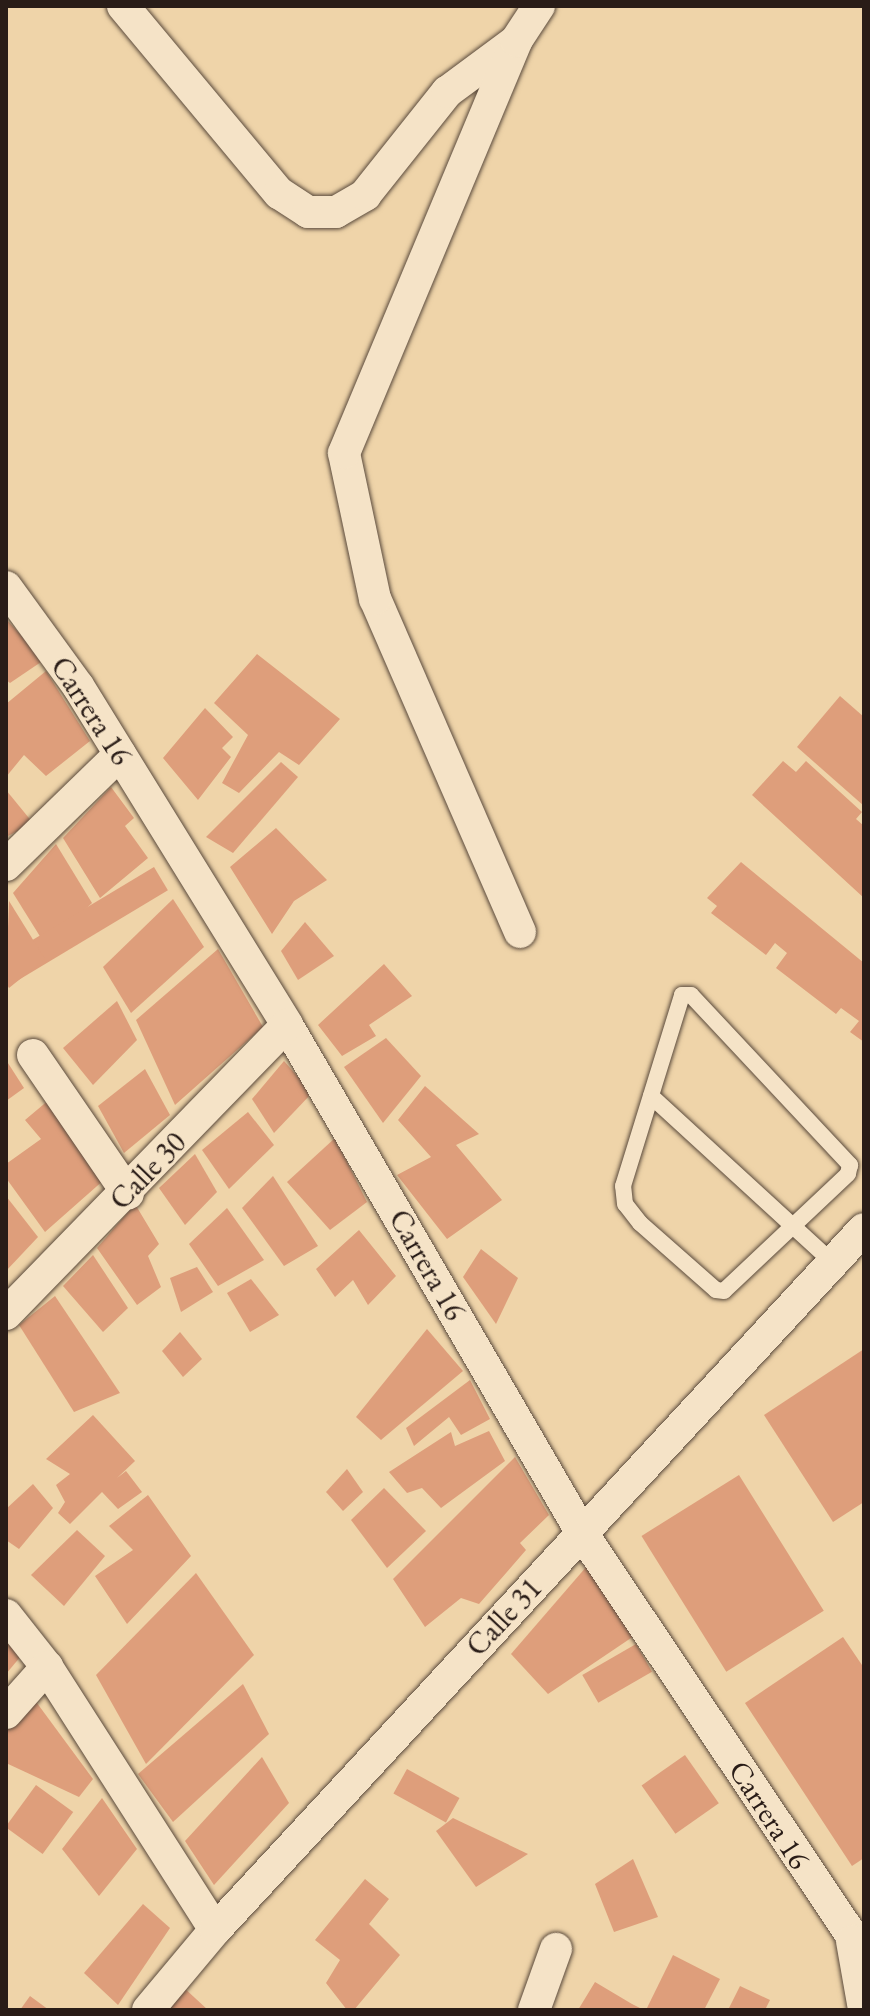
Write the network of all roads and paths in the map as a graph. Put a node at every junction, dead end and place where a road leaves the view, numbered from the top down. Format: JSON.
{"nodes":[{"id":1,"x":123,"y":6,"type":"edge"},
{"id":2,"x":539,"y":6,"type":"edge"},
{"id":3,"x":516,"y":41,"type":"junction"},
{"id":4,"x":6,"y":587,"type":"edge"},
{"id":5,"x":120,"y":754,"type":"junction"},
{"id":6,"x":6,"y":865,"type":"edge"},
{"id":7,"x":520,"y":932,"type":"dead end"},
{"id":8,"x":287,"y":1025,"type":"junction"},
{"id":9,"x":33,"y":1055,"type":"dead end"},
{"id":10,"x":651,"y":1096,"type":"junction"},
{"id":11,"x":128,"y":1194,"type":"junction"},
{"id":12,"x":795,"y":1228,"type":"junction"},
{"id":13,"x":864,"y":1229,"type":"edge"},
{"id":14,"x":831,"y":1261,"type":"junction"},
{"id":15,"x":6,"y":1314,"type":"edge"},
{"id":16,"x":582,"y":1533,"type":"junction"},
{"id":17,"x":6,"y":1615,"type":"edge"},
{"id":18,"x":47,"y":1667,"type":"junction"},
{"id":19,"x":6,"y":1713,"type":"edge"},
{"id":20,"x":215,"y":1930,"type":"junction"},
{"id":21,"x":858,"y":1948,"type":"edge"},
{"id":22,"x":556,"y":1949,"type":"dead end"},
{"id":23,"x":864,"y":2009,"type":"edge"},
{"id":24,"x":148,"y":2010,"type":"edge"},
{"id":25,"x":534,"y":2010,"type":"edge"}],
"edges":[{"from":1,"to":3,"type":"street"},
{"from":2,"to":3,"type":"street"},
{"from":3,"to":7,"type":"street"},
{"from":4,"to":5,"type":"street","name":"Carrera 16"},
{"from":5,"to":6,"type":"street"},
{"from":5,"to":8,"type":"street","name":"Carrera 16"},
{"from":8,"to":11,"type":"street","name":"Calle 30"},
{"from":8,"to":16,"type":"street","name":"Carrera 16"},
{"from":9,"to":11,"type":"street"},
{"from":10,"to":12,"type":"lane"},
{"from":10,"to":12,"type":"lane"},
{"from":10,"to":12,"type":"lane"},
{"from":11,"to":15,"type":"street","name":"Calle 30"},
{"from":12,"to":14,"type":"lane"},
{"from":13,"to":14,"type":"street","name":"Calle 31"},
{"from":14,"to":16,"type":"street","name":"Calle 31"},
{"from":16,"to":20,"type":"street","name":"Calle 31"},
{"from":16,"to":21,"type":"street","name":"Carrera 16"},
{"from":17,"to":18,"type":"street"},
{"from":18,"to":19,"type":"street"},
{"from":18,"to":20,"type":"street"},
{"from":20,"to":24,"type":"street","name":"Calle 31"},
{"from":21,"to":23,"type":"street","name":"Carrera 16"},
{"from":22,"to":25,"type":"street"}]}
